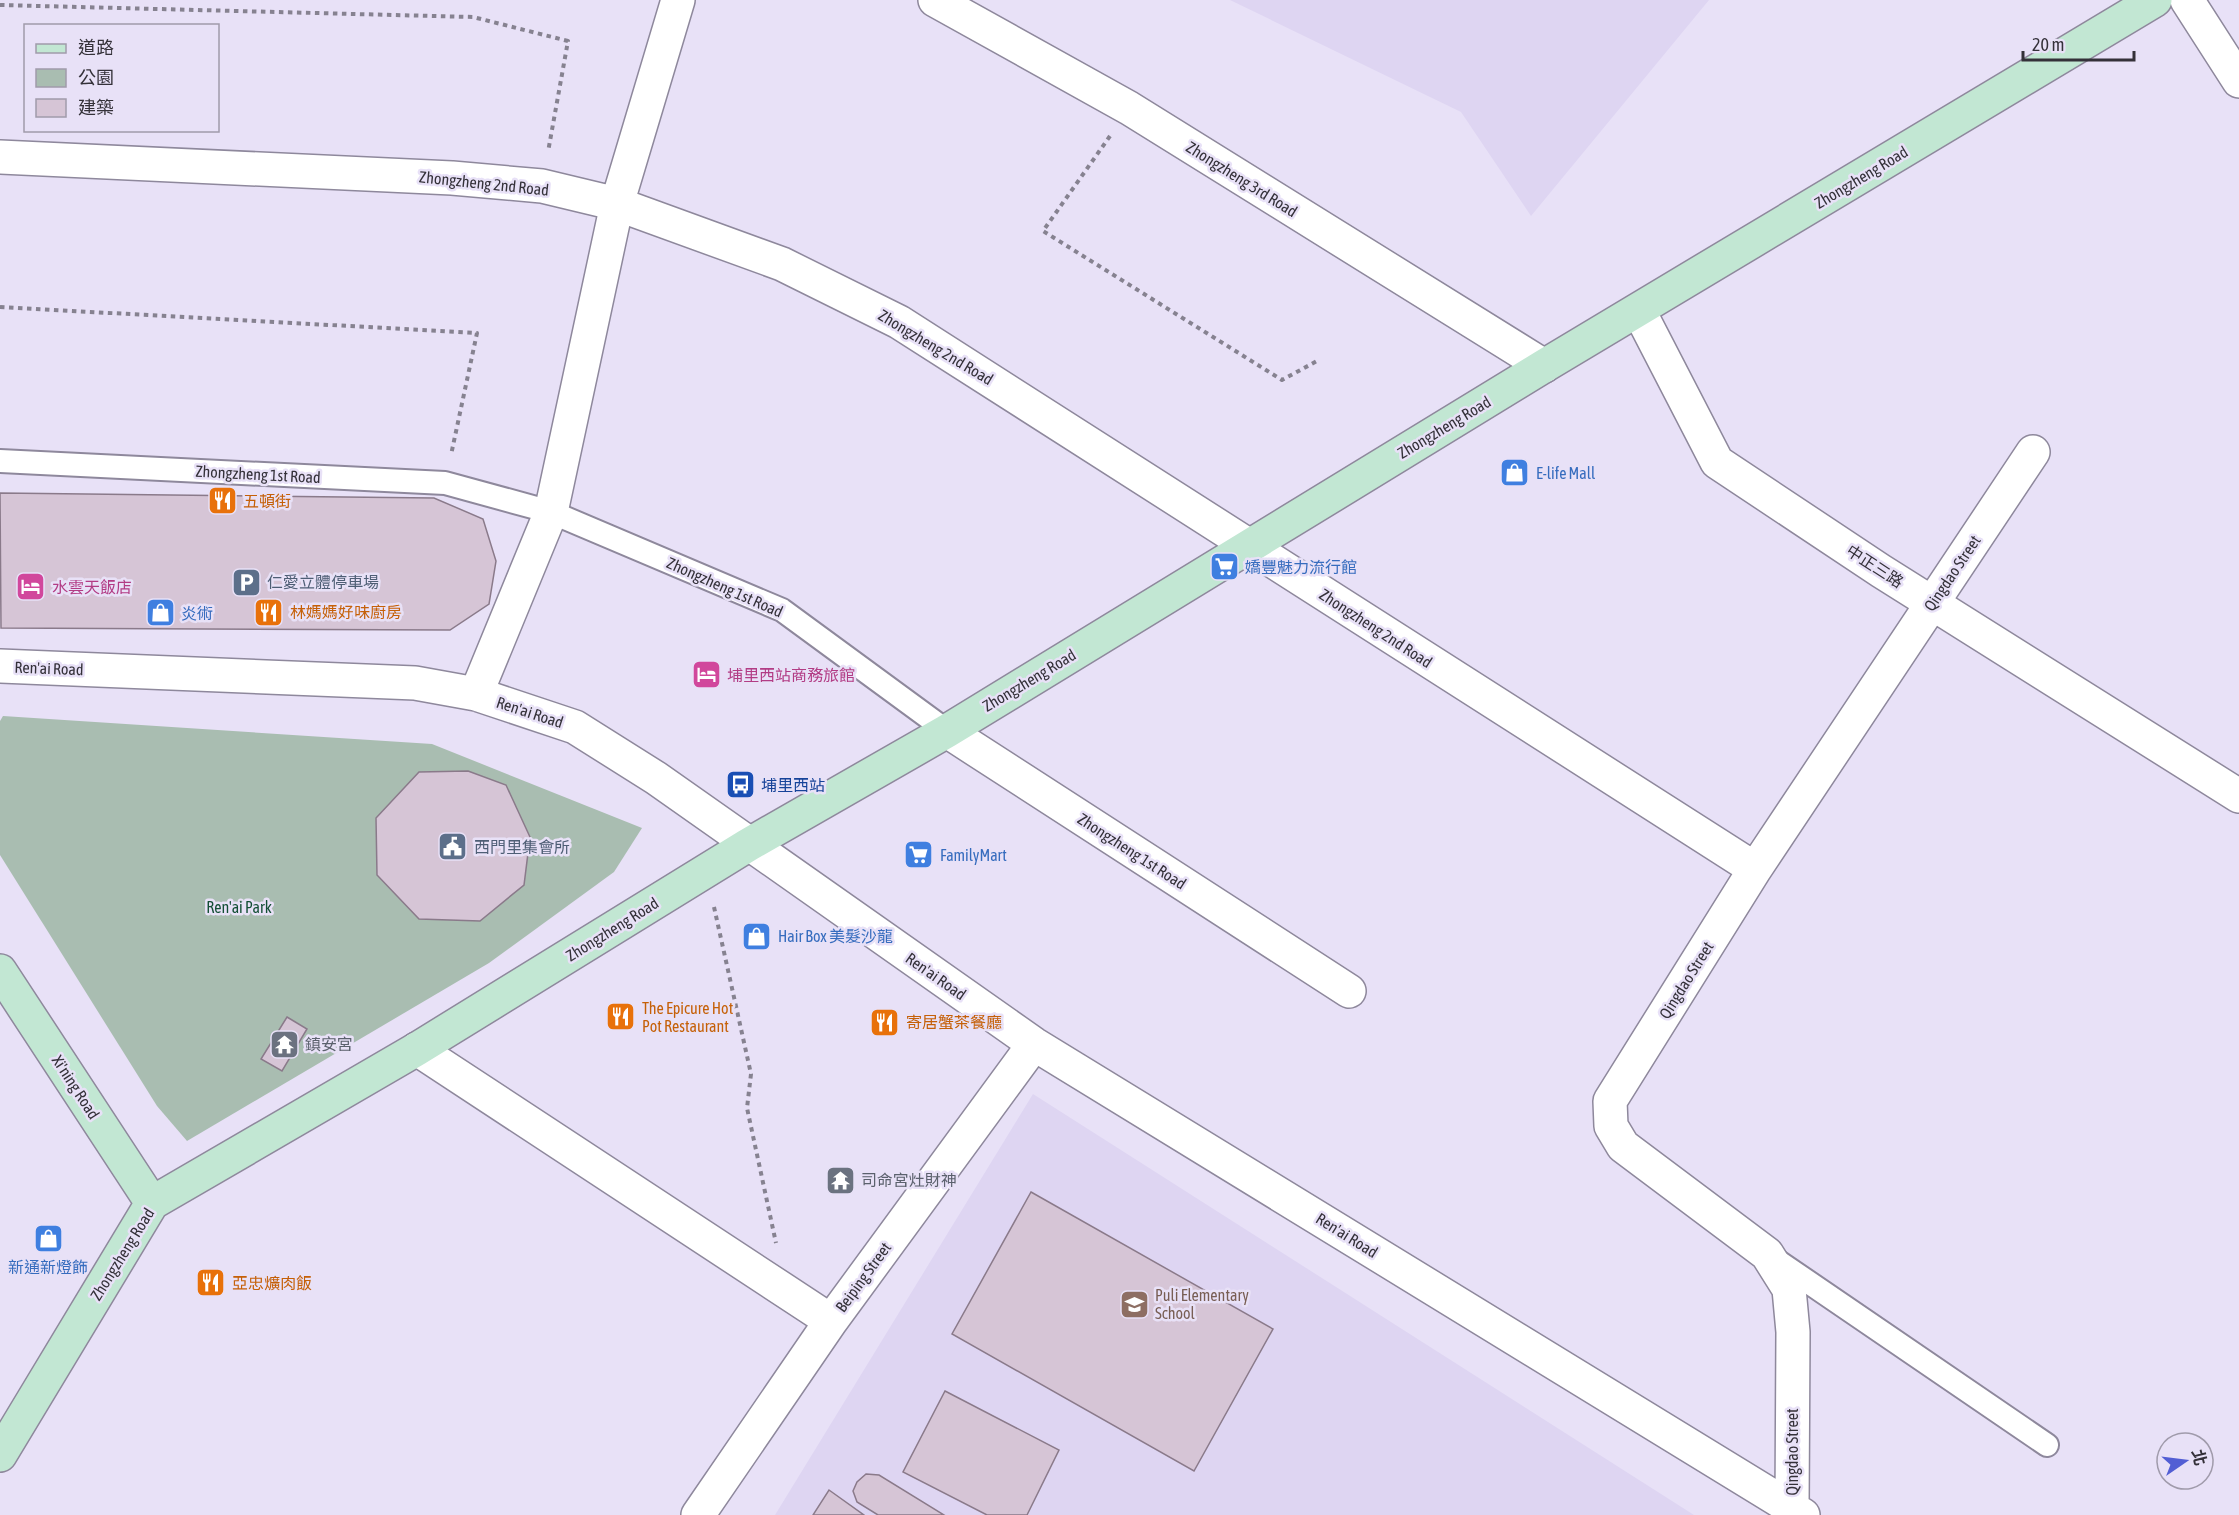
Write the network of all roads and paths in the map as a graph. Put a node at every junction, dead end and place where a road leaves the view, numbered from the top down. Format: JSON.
{"nodes":[{"id":1,"x":678,"y":0,"type":"edge"},
{"id":2,"x":935,"y":0,"type":"edge"},
{"id":3,"x":2155,"y":0,"type":"edge"},
{"id":4,"x":2187,"y":0,"type":"edge"},
{"id":5,"x":0,"y":5,"type":"edge"},
{"id":6,"x":2239,"y":81,"type":"edge"},
{"id":7,"x":1129,"y":108,"type":"junction"},
{"id":8,"x":0,"y":157,"type":"edge"},
{"id":9,"x":542,"y":186,"type":"junction"},
{"id":10,"x":617,"y":204,"type":"junction"},
{"id":11,"x":0,"y":307,"type":"edge"},
{"id":12,"x":1639,"y":311,"type":"junction"},
{"id":13,"x":1317,"y":361,"type":"dead end"},
{"id":14,"x":1544,"y":366,"type":"junction"},
{"id":15,"x":2033,"y":452,"type":"dead end"},
{"id":16,"x":0,"y":461,"type":"edge"},
{"id":17,"x":445,"y":483,"type":"junction"},
{"id":18,"x":551,"y":512,"type":"junction"},
{"id":19,"x":1249,"y":546,"type":"junction"},
{"id":20,"x":1931,"y":603,"type":"junction"},
{"id":21,"x":0,"y":666,"type":"edge"},
{"id":22,"x":477,"y":694,"type":"junction"},
{"id":23,"x":947,"y":731,"type":"junction"},
{"id":24,"x":2239,"y":796,"type":"edge"},
{"id":25,"x":748,"y":845,"type":"junction"},
{"id":26,"x":1755,"y":869,"type":"junction"},
{"id":27,"x":706,"y":871,"type":"junction"},
{"id":28,"x":0,"y":971,"type":"edge"},
{"id":29,"x":1349,"y":991,"type":"dead end"},
{"id":30,"x":1034,"y":1044,"type":"junction"},
{"id":31,"x":417,"y":1049,"type":"junction"},
{"id":32,"x":152,"y":1203,"type":"junction"},
{"id":33,"x":1767,"y":1254,"type":"junction"},
{"id":34,"x":783,"y":1290,"type":"junction"},
{"id":35,"x":831,"y":1321,"type":"junction"},
{"id":36,"x":2047,"y":1445,"type":"dead end"},
{"id":37,"x":0,"y":1455,"type":"edge"},
{"id":38,"x":1797,"y":1512,"type":"edge"},
{"id":39,"x":698,"y":1515,"type":"edge"}],
"edges":[{"from":1,"to":10,"type":"street"},
{"from":2,"to":7,"type":"street","name":"Zhongzheng 3rd Road"},
{"from":3,"to":12,"type":"street","name":"Zhongzheng Road"},
{"from":4,"to":6,"type":"street"},
{"from":5,"to":9,"type":"path"},
{"from":7,"to":13,"type":"path"},
{"from":7,"to":14,"type":"street","name":"Zhongzheng 3rd Road"},
{"from":8,"to":9,"type":"street","name":"Zhongzheng 2nd Road"},
{"from":9,"to":10,"type":"street","name":"Zhongzheng 2nd Road"},
{"from":10,"to":18,"type":"street"},
{"from":10,"to":19,"type":"street","name":"Zhongzheng 2nd Road"},
{"from":11,"to":17,"type":"path"},
{"from":12,"to":14,"type":"street","name":"Zhongzheng Road"},
{"from":12,"to":20,"type":"street","name":"中正三路"},
{"from":14,"to":19,"type":"street","name":"Zhongzheng Road"},
{"from":15,"to":20,"type":"street","name":"Qingdao Street"},
{"from":16,"to":17,"type":"lane","name":"Zhongzheng 1st Road"},
{"from":17,"to":18,"type":"lane","name":"Zhongzheng 1st Road"},
{"from":18,"to":22,"type":"street"},
{"from":18,"to":23,"type":"lane","name":"Zhongzheng 1st Road"},
{"from":19,"to":23,"type":"street","name":"Zhongzheng Road"},
{"from":19,"to":26,"type":"street","name":"Zhongzheng 2nd Road"},
{"from":20,"to":24,"type":"street","name":"中正三路"},
{"from":20,"to":26,"type":"street","name":"Qingdao Street"},
{"from":21,"to":22,"type":"street","name":"Ren'ai Road"},
{"from":22,"to":25,"type":"street","name":"Ren'ai Road"},
{"from":23,"to":25,"type":"street","name":"Zhongzheng Road"},
{"from":23,"to":29,"type":"street","name":"Zhongzheng 1st Road"},
{"from":25,"to":27,"type":"street","name":"Zhongzheng Road"},
{"from":25,"to":30,"type":"street","name":"Ren'ai Road"},
{"from":26,"to":33,"type":"street","name":"Qingdao Street"},
{"from":27,"to":31,"type":"street","name":"Zhongzheng Road"},
{"from":27,"to":34,"type":"path"},
{"from":28,"to":32,"type":"street","name":"Xi'ning Road"},
{"from":30,"to":35,"type":"street","name":"Beiping Street"},
{"from":30,"to":38,"type":"street","name":"Ren'ai Road"},
{"from":31,"to":32,"type":"street","name":"Zhongzheng Road"},
{"from":31,"to":34,"type":"street"},
{"from":32,"to":37,"type":"street","name":"Zhongzheng Road"},
{"from":33,"to":36,"type":"lane"},
{"from":33,"to":38,"type":"street","name":"Qingdao Street"},
{"from":34,"to":35,"type":"street"},
{"from":35,"to":39,"type":"street","name":"Beiping Street"}]}
